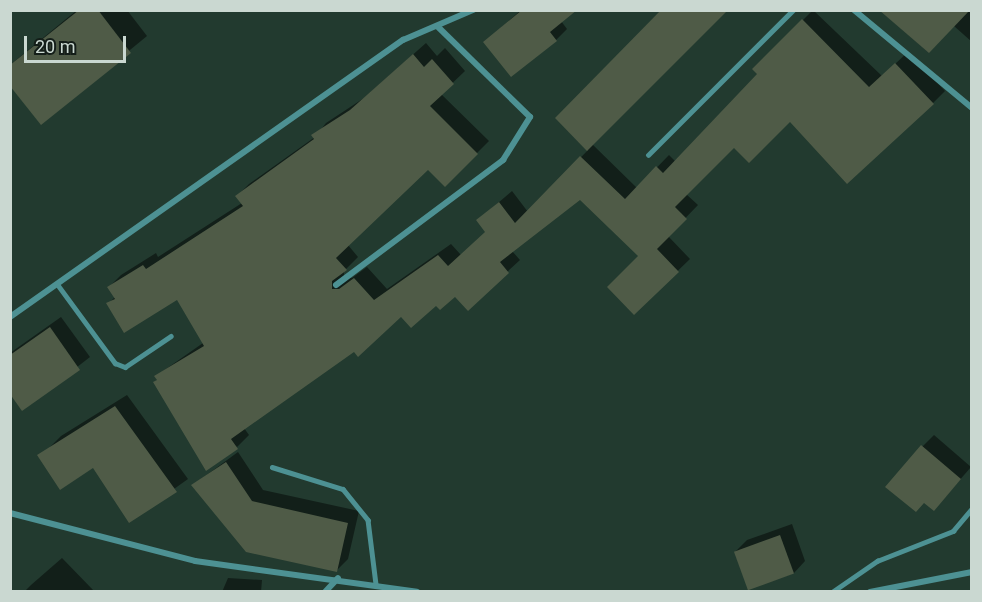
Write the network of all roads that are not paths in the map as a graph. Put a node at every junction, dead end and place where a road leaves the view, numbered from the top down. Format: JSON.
{"nodes":[{"id":1,"x":473,"y":10,"type":"edge"},
{"id":2,"x":793,"y":10,"type":"edge"},
{"id":3,"x":854,"y":10,"type":"edge"},
{"id":4,"x":438,"y":27,"type":"junction"},
{"id":5,"x":972,"y":108,"type":"edge"},
{"id":6,"x":648,"y":154,"type":"dead end"},
{"id":7,"x":58,"y":285,"type":"junction"},
{"id":8,"x":336,"y":285,"type":"dead end"},
{"id":9,"x":10,"y":317,"type":"edge"},
{"id":10,"x":171,"y":336,"type":"dead end"},
{"id":11,"x":272,"y":467,"type":"dead end"},
{"id":12,"x":972,"y":508,"type":"edge"},
{"id":13,"x":10,"y":513,"type":"edge"},
{"id":14,"x":972,"y":572,"type":"edge"},
{"id":15,"x":338,"y":578,"type":"junction"},
{"id":16,"x":376,"y":584,"type":"junction"},
{"id":17,"x":325,"y":591,"type":"edge"},
{"id":18,"x":417,"y":591,"type":"edge"},
{"id":19,"x":832,"y":591,"type":"edge"},
{"id":20,"x":870,"y":591,"type":"edge"}],
"edges":[{"from":1,"to":4,"type":"street"},
{"from":2,"to":6,"type":"lane"},
{"from":3,"to":5,"type":"street"},
{"from":4,"to":7,"type":"street"},
{"from":4,"to":8,"type":"street"},
{"from":7,"to":9,"type":"street"},
{"from":7,"to":10,"type":"lane"},
{"from":11,"to":16,"type":"lane"},
{"from":12,"to":19,"type":"lane"},
{"from":13,"to":15,"type":"street"},
{"from":14,"to":20,"type":"street"},
{"from":15,"to":16,"type":"street"},
{"from":15,"to":17,"type":"street"},
{"from":16,"to":18,"type":"street"}]}
